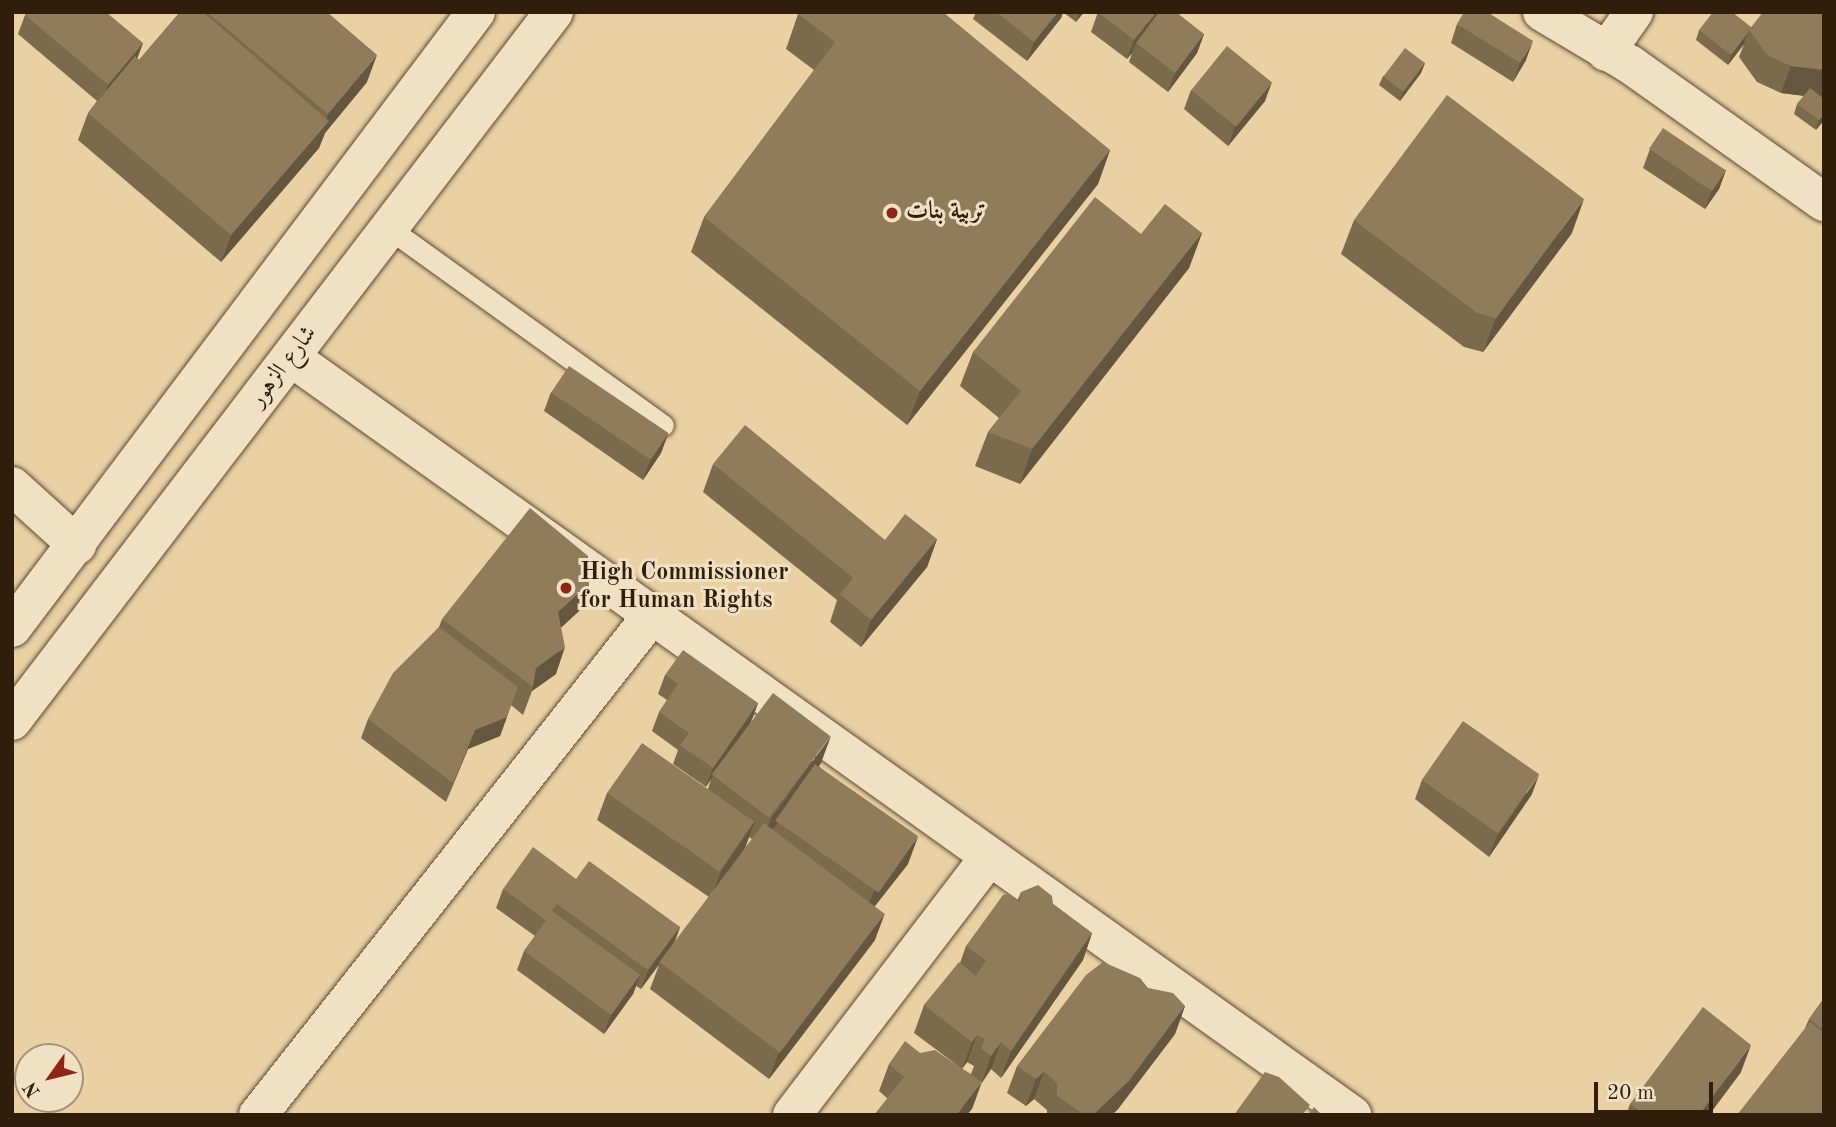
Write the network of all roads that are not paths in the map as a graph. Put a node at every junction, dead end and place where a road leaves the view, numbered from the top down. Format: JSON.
{"nodes":[{"id":1,"x":476,"y":12,"type":"edge"},
{"id":2,"x":554,"y":12,"type":"edge"},
{"id":3,"x":1542,"y":12,"type":"edge"},
{"id":4,"x":1634,"y":12,"type":"edge"},
{"id":5,"x":1606,"y":52,"type":"junction"},
{"id":6,"x":1824,"y":202,"type":"edge"},
{"id":7,"x":390,"y":229,"type":"junction"},
{"id":8,"x":292,"y":358,"type":"junction"},
{"id":9,"x":663,"y":425,"type":"dead end"},
{"id":10,"x":12,"y":486,"type":"edge"},
{"id":11,"x":77,"y":545,"type":"junction"},
{"id":12,"x":653,"y":614,"type":"junction"},
{"id":13,"x":12,"y":628,"type":"edge"},
{"id":14,"x":12,"y":721,"type":"edge"},
{"id":15,"x":989,"y":858,"type":"junction"},
{"id":16,"x":258,"y":1115,"type":"edge"},
{"id":17,"x":792,"y":1115,"type":"edge"},
{"id":18,"x":1352,"y":1115,"type":"edge"}],
"edges":[{"from":1,"to":11,"type":"street"},
{"from":2,"to":7,"type":"street","name":"شارع الزهور"},
{"from":3,"to":5,"type":"street"},
{"from":4,"to":5,"type":"street"},
{"from":5,"to":6,"type":"street"},
{"from":7,"to":8,"type":"street","name":"شارع الزهور"},
{"from":7,"to":9,"type":"lane"},
{"from":8,"to":12,"type":"street"},
{"from":8,"to":14,"type":"street","name":"شارع الزهور"},
{"from":10,"to":11,"type":"street"},
{"from":11,"to":13,"type":"street"},
{"from":12,"to":15,"type":"street"},
{"from":12,"to":16,"type":"street"},
{"from":15,"to":17,"type":"street"},
{"from":15,"to":18,"type":"street"}]}
